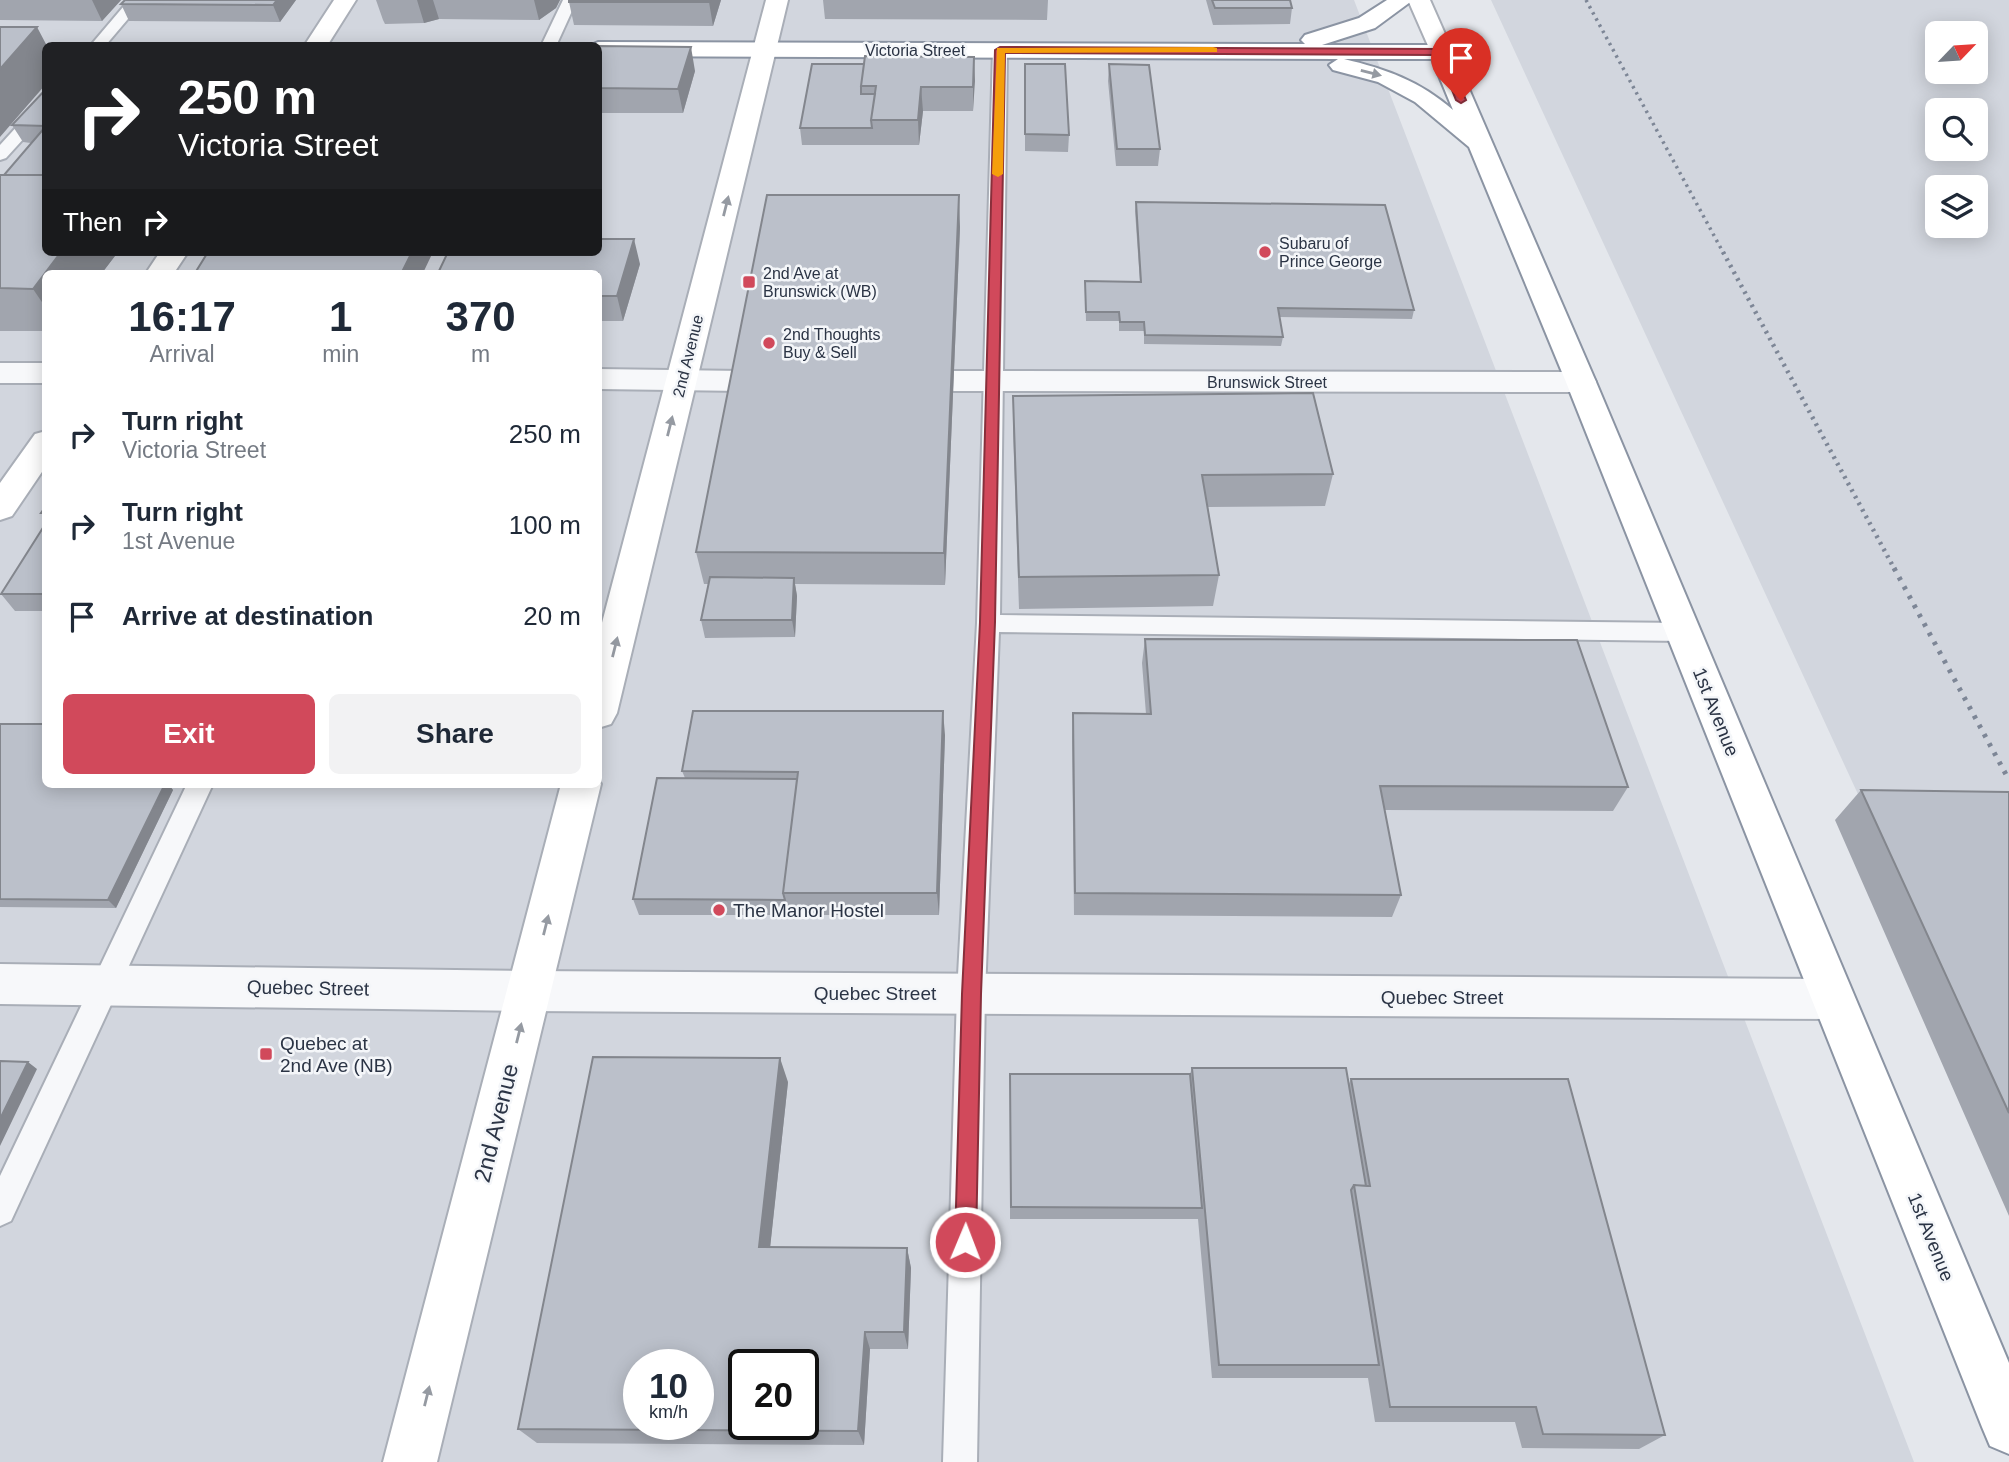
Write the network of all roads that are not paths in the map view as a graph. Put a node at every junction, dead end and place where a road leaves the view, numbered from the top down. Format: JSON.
{"nodes":[{"id":1,"x":137,"y":0,"type":"edge"},
{"id":2,"x":345,"y":0,"type":"edge"},
{"id":3,"x":570,"y":0,"type":"edge"},
{"id":4,"x":777,"y":0,"type":"edge"},
{"id":5,"x":1402,"y":0,"type":"edge"},
{"id":6,"x":1419,"y":0,"type":"edge"},
{"id":7,"x":100,"y":42,"type":"edge"},
{"id":8,"x":317,"y":42,"type":"edge"},
{"id":9,"x":550,"y":42,"type":"edge"},
{"id":10,"x":602,"y":49,"type":"edge"},
{"id":11,"x":765,"y":50,"type":"junction"},
{"id":12,"x":1000,"y":50,"type":"junction"},
{"id":13,"x":1281,"y":50,"type":"junction"},
{"id":14,"x":1441,"y":52,"type":"junction"},
{"id":15,"x":42,"y":108,"type":"edge"},
{"id":16,"x":1481,"y":147,"type":"junction"},
{"id":17,"x":0,"y":155,"type":"edge"},
{"id":18,"x":0,"y":373,"type":"edge"},
{"id":19,"x":42,"y":373,"type":"edge"},
{"id":20,"x":602,"y":379,"type":"edge"},
{"id":21,"x":682,"y":380,"type":"junction"},
{"id":22,"x":743,"y":381,"type":"edge"},
{"id":23,"x":954,"y":381,"type":"edge"},
{"id":24,"x":993,"y":382,"type":"junction"},
{"id":25,"x":1581,"y":382,"type":"junction"},
{"id":26,"x":42,"y":447,"type":"edge"},
{"id":27,"x":0,"y":508,"type":"edge"},
{"id":28,"x":988,"y":622,"type":"junction"},
{"id":29,"x":1683,"y":632,"type":"junction"},
{"id":30,"x":602,"y":697,"type":"edge"},
{"id":31,"x":198,"y":788,"type":"edge"},
{"id":32,"x":580,"y":788,"type":"edge"},
{"id":33,"x":0,"y":984,"type":"edge"},
{"id":34,"x":105,"y":986,"type":"junction"},
{"id":35,"x":529,"y":991,"type":"junction"},
{"id":36,"x":971,"y":994,"type":"junction"},
{"id":37,"x":1833,"y":999,"type":"junction"},
{"id":38,"x":0,"y":1210,"type":"edge"},
{"id":39,"x":2009,"y":1427,"type":"edge"},
{"id":40,"x":410,"y":1462,"type":"edge"},
{"id":41,"x":960,"y":1462,"type":"edge"}],
"edges":[{"from":1,"to":7,"type":"lane"},
{"from":2,"to":8,"type":"main road"},
{"from":3,"to":9,"type":"lane"},
{"from":4,"to":11,"type":"main road","name":"2nd Avenue"},
{"from":5,"to":13,"type":"main road"},
{"from":6,"to":14,"type":"main road","name":"1st Avenue"},
{"from":10,"to":11,"type":"main road","name":"Victoria Street"},
{"from":11,"to":12,"type":"main road","name":"Victoria Street"},
{"from":21,"to":11,"type":"main road","name":"2nd Avenue","one_way":true},
{"from":12,"to":13,"type":"main road","name":"Victoria Street"},
{"from":12,"to":24,"type":"lane"},
{"from":13,"to":14,"type":"main road","name":"Victoria Street"},
{"from":13,"to":16,"type":"main road","one_way":true},
{"from":14,"to":16,"type":"main road","name":"1st Avenue"},
{"from":15,"to":17,"type":"lane"},
{"from":16,"to":25,"type":"main road","name":"1st Avenue"},
{"from":18,"to":19,"type":"street"},
{"from":20,"to":21,"type":"street"},
{"from":21,"to":22,"type":"street"},
{"from":30,"to":21,"type":"main road","name":"2nd Avenue","one_way":true},
{"from":23,"to":24,"type":"street","name":"Brunswick Street"},
{"from":24,"to":25,"type":"street","name":"Brunswick Street"},
{"from":24,"to":28,"type":"lane"},
{"from":25,"to":29,"type":"main road","name":"1st Avenue"},
{"from":26,"to":27,"type":"main road"},
{"from":28,"to":29,"type":"lane"},
{"from":28,"to":36,"type":"lane"},
{"from":29,"to":37,"type":"main road","name":"1st Avenue"},
{"from":31,"to":34,"type":"lane"},
{"from":35,"to":32,"type":"main road","name":"2nd Avenue","one_way":true},
{"from":33,"to":34,"type":"street","name":"Quebec Street"},
{"from":34,"to":35,"type":"street","name":"Quebec Street"},
{"from":34,"to":38,"type":"lane"},
{"from":35,"to":36,"type":"street","name":"Quebec Street"},
{"from":40,"to":35,"type":"main road","name":"2nd Avenue","one_way":true},
{"from":36,"to":37,"type":"street","name":"Quebec Street"},
{"from":36,"to":41,"type":"lane"},
{"from":37,"to":39,"type":"main road","name":"1st Avenue"}]}
